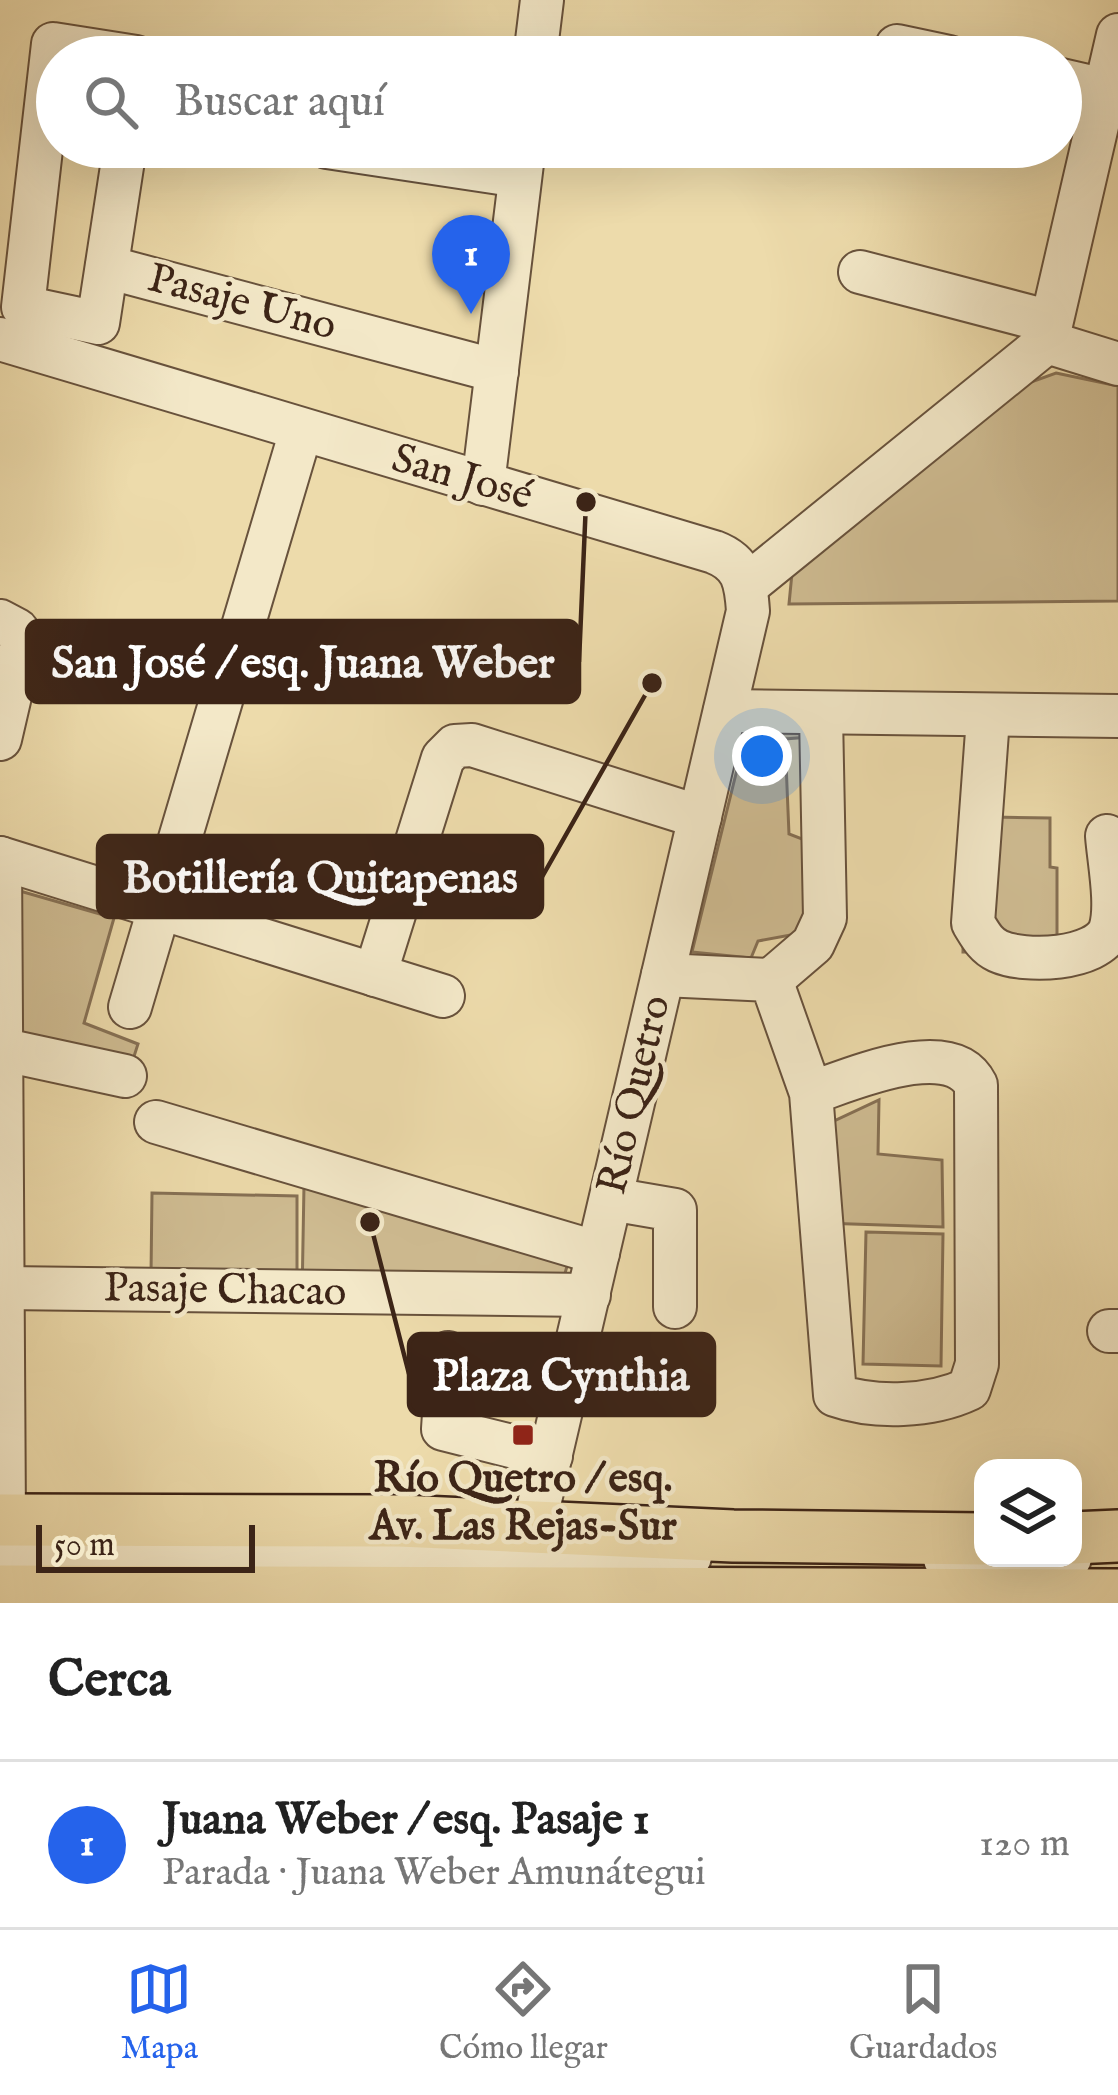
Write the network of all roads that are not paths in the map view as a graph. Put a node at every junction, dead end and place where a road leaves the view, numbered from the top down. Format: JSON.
{"nodes":[{"id":1,"x":542,"y":0,"type":"edge"},
{"id":2,"x":1118,"y":35,"type":"edge"},
{"id":3,"x":538,"y":36,"type":"edge"},
{"id":4,"x":1111,"y":91,"type":"edge"},
{"id":5,"x":39,"y":168,"type":"edge"},
{"id":6,"x":122,"y":168,"type":"edge"},
{"id":7,"x":521,"y":168,"type":"edge"},
{"id":8,"x":107,"y":267,"type":"junction"},
{"id":9,"x":860,"y":272,"type":"dead end"},
{"id":10,"x":1049,"y":332,"type":"junction"},
{"id":11,"x":0,"y":339,"type":"edge"},
{"id":12,"x":1118,"y":364,"type":"edge"},
{"id":13,"x":497,"y":371,"type":"junction"},
{"id":14,"x":301,"y":431,"type":"junction"},
{"id":15,"x":483,"y":484,"type":"junction"},
{"id":16,"x":746,"y":586,"type":"junction"},
{"id":17,"x":0,"y":621,"type":"edge"},
{"id":18,"x":725,"y":711,"type":"junction"},
{"id":19,"x":821,"y":716,"type":"junction"},
{"id":20,"x":1118,"y":716,"type":"edge"},
{"id":21,"x":988,"y":718,"type":"junction"},
{"id":22,"x":0,"y":739,"type":"edge"},
{"id":23,"x":700,"y":817,"type":"junction"},
{"id":24,"x":1107,"y":836,"type":"dead end"},
{"id":25,"x":0,"y":858,"type":"edge"},
{"id":26,"x":159,"y":907,"type":"junction"},
{"id":27,"x":375,"y":975,"type":"junction"},
{"id":28,"x":663,"y":975,"type":"junction"},
{"id":29,"x":771,"y":980,"type":"junction"},
{"id":30,"x":443,"y":995,"type":"dead end"},
{"id":31,"x":130,"y":1007,"type":"dead end"},
{"id":32,"x":2,"y":1048,"type":"edge"},
{"id":33,"x":125,"y":1076,"type":"dead end"},
{"id":34,"x":811,"y":1093,"type":"junction"},
{"id":35,"x":156,"y":1122,"type":"dead end"},
{"id":36,"x":611,"y":1199,"type":"junction"},
{"id":37,"x":598,"y":1253,"type":"junction"},
{"id":38,"x":4,"y":1288,"type":"junction"},
{"id":39,"x":589,"y":1295,"type":"junction"},
{"id":40,"x":675,"y":1307,"type":"dead end"},
{"id":41,"x":448,"y":1353,"type":"dead end"},
{"id":42,"x":551,"y":1456,"type":"junction"},
{"id":43,"x":2,"y":1529,"type":"edge"},
{"id":44,"x":1118,"y":1536,"type":"edge"},
{"id":45,"x":1082,"y":1538,"type":"edge"},
{"id":46,"x":974,"y":1539,"type":"edge"},
{"id":47,"x":524,"y":1571,"type":"edge"},
{"id":48,"x":1099,"y":1577,"type":"edge"},
{"id":49,"x":14,"y":1578,"type":"edge"},
{"id":50,"x":126,"y":1596,"type":"edge"},
{"id":51,"x":352,"y":1598,"type":"edge"},
{"id":52,"x":874,"y":1599,"type":"edge"}],
"edges":[{"from":1,"to":3,"type":"street"},
{"from":2,"to":4,"type":"street"},
{"from":4,"to":10,"type":"street"},
{"from":5,"to":8,"type":"street","name":"Pasaje Uno"},
{"from":6,"to":8,"type":"street"},
{"from":7,"to":13,"type":"street"},
{"from":8,"to":13,"type":"street","name":"Pasaje Uno"},
{"from":9,"to":10,"type":"street"},
{"from":10,"to":12,"type":"street"},
{"from":10,"to":16,"type":"street"},
{"from":11,"to":14,"type":"street","name":"San José"},
{"from":13,"to":15,"type":"street"},
{"from":14,"to":15,"type":"street","name":"San José"},
{"from":14,"to":26,"type":"street"},
{"from":15,"to":16,"type":"street","name":"San José"},
{"from":16,"to":18,"type":"street","name":"Río Quetro"},
{"from":17,"to":22,"type":"street"},
{"from":18,"to":19,"type":"street"},
{"from":18,"to":23,"type":"street","name":"Río Quetro"},
{"from":19,"to":21,"type":"street"},
{"from":19,"to":29,"type":"street"},
{"from":20,"to":21,"type":"street"},
{"from":21,"to":24,"type":"street"},
{"from":23,"to":27,"type":"street"},
{"from":23,"to":28,"type":"street","name":"Río Quetro"},
{"from":25,"to":26,"type":"street"},
{"from":25,"to":32,"type":"street"},
{"from":26,"to":27,"type":"street"},
{"from":26,"to":31,"type":"street"},
{"from":27,"to":30,"type":"street"},
{"from":28,"to":29,"type":"street"},
{"from":28,"to":36,"type":"street","name":"Río Quetro"},
{"from":29,"to":34,"type":"street"},
{"from":32,"to":33,"type":"street"},
{"from":32,"to":38,"type":"street"},
{"from":34,"to":34,"type":"street"},
{"from":35,"to":37,"type":"street"},
{"from":36,"to":37,"type":"street","name":"Río Quetro"},
{"from":36,"to":40,"type":"street"},
{"from":37,"to":39,"type":"street","name":"Río Quetro"},
{"from":38,"to":39,"type":"street","name":"Pasaje Chacao"},
{"from":38,"to":43,"type":"street"},
{"from":39,"to":42,"type":"street","name":"Río Quetro"},
{"from":41,"to":42,"type":"street"},
{"from":42,"to":47,"type":"street","name":"Río Quetro"},
{"from":43,"to":47,"type":"main road"},
{"from":44,"to":45,"type":"main road"},
{"from":46,"to":47,"type":"main road"},
{"from":47,"to":48,"type":"street"},
{"from":47,"to":49,"type":"street"},
{"from":47,"to":51,"type":"main road"},
{"from":47,"to":52,"type":"main road"},
{"from":48,"to":52,"type":"main road"},
{"from":49,"to":50,"type":"main road"},
{"from":50,"to":51,"type":"main road"}]}
